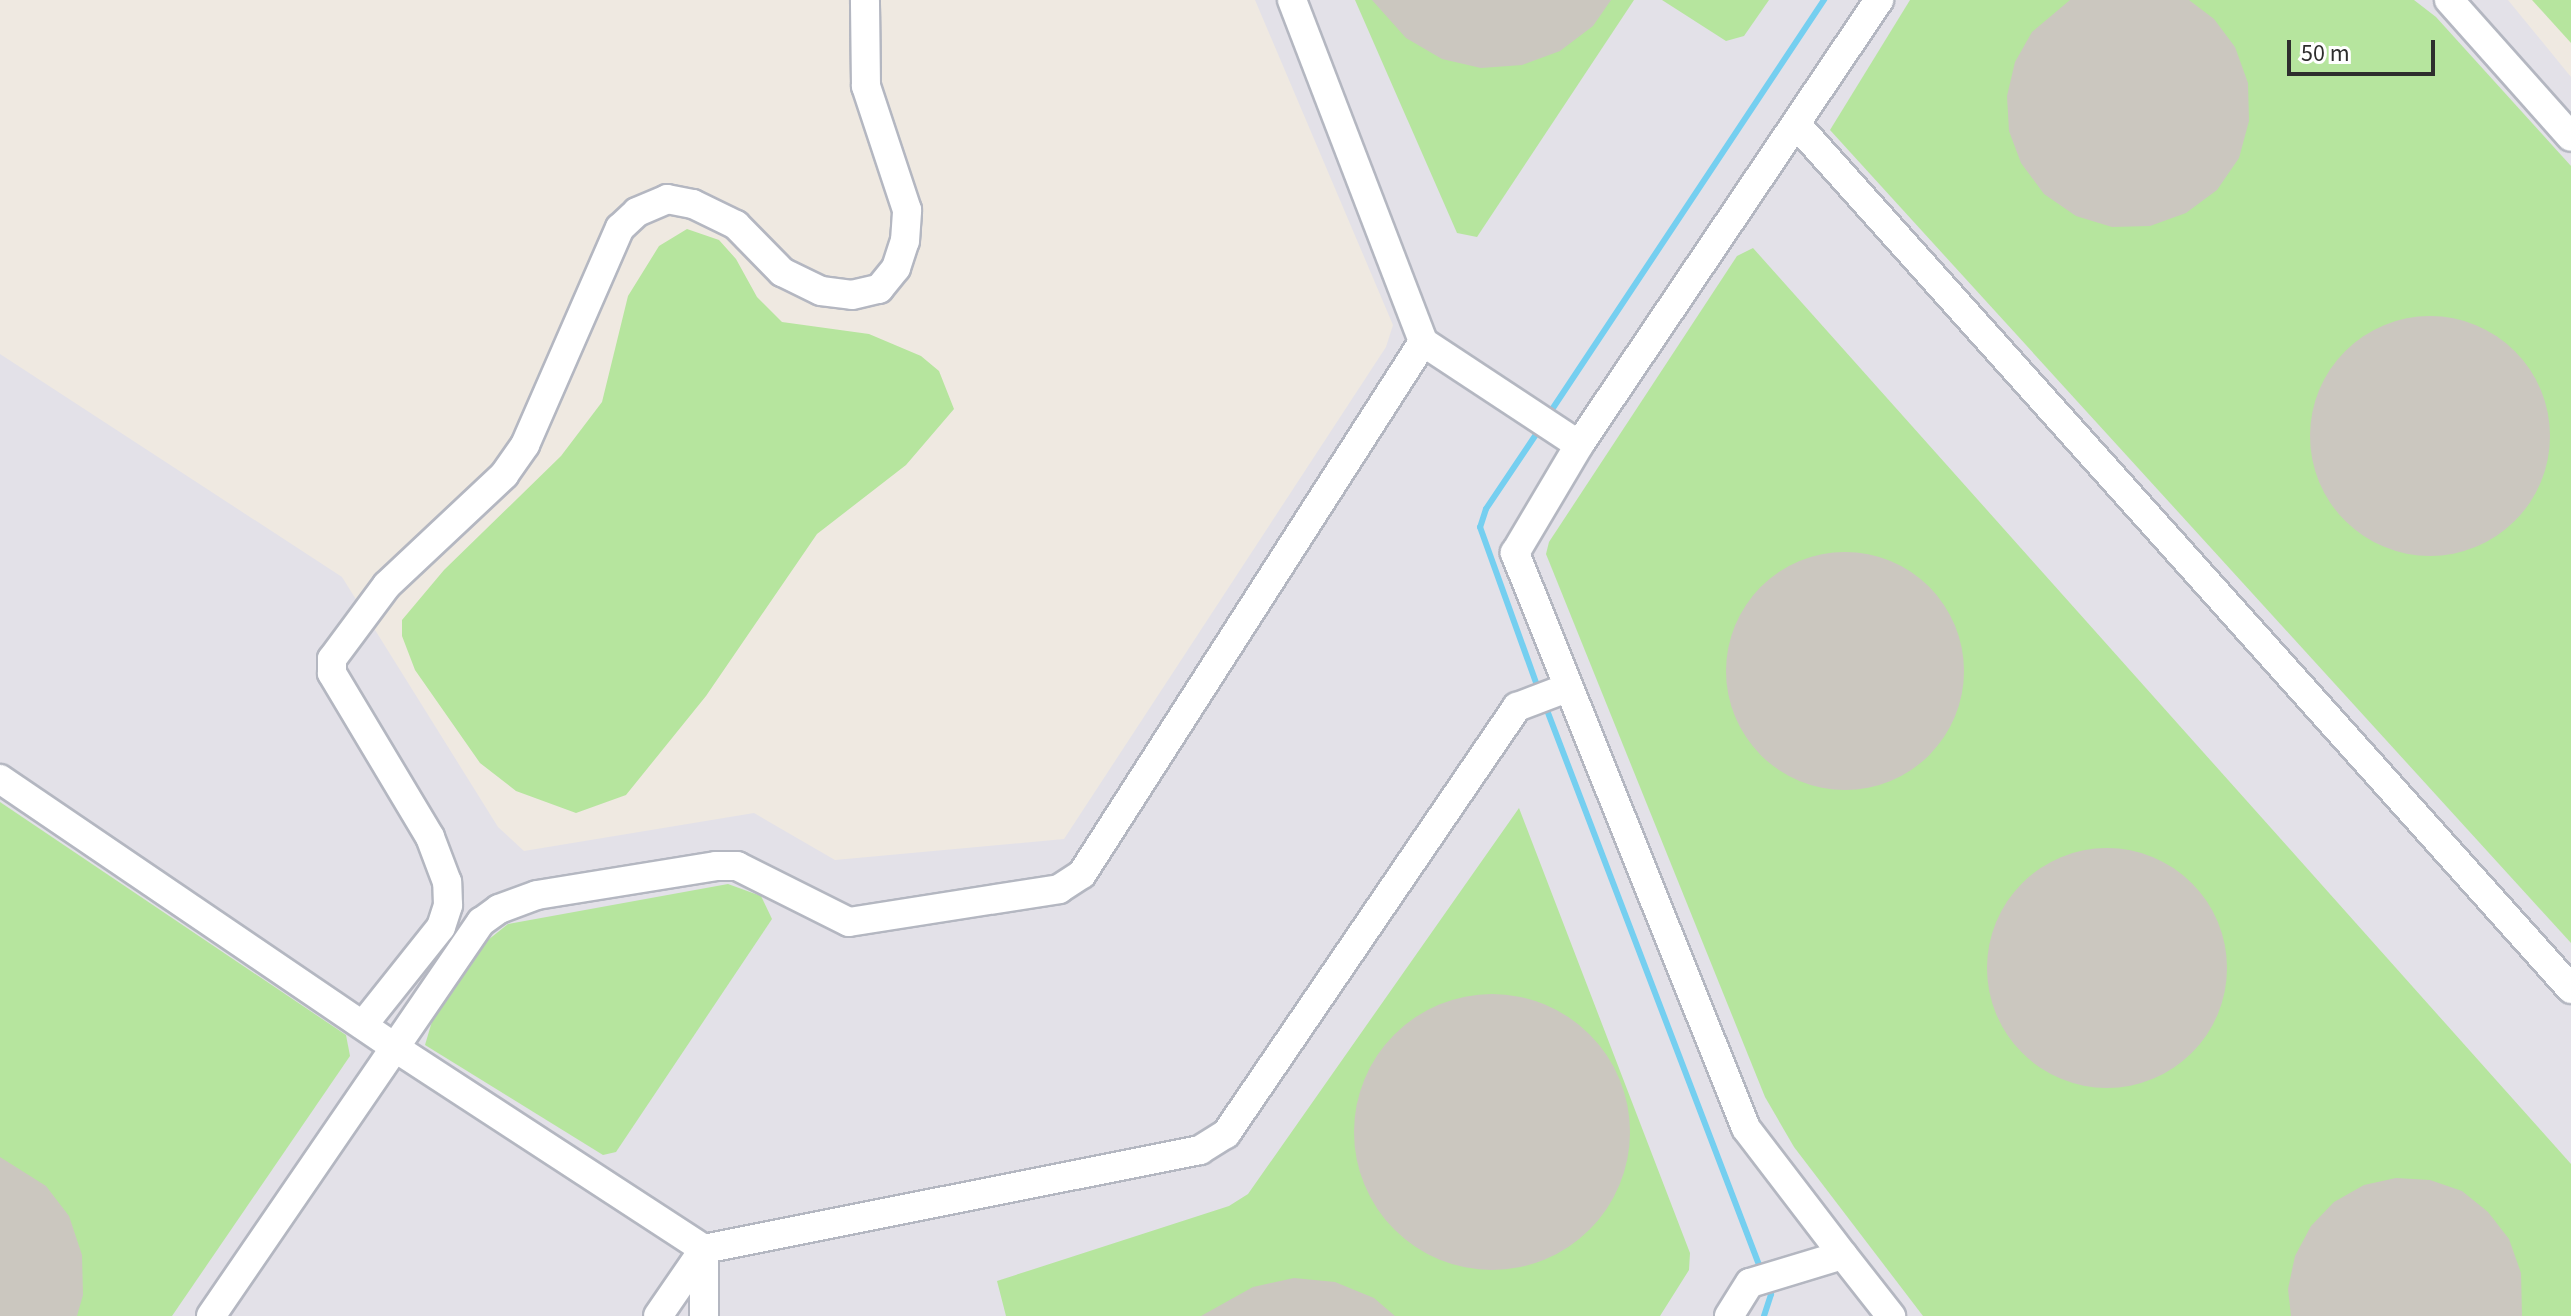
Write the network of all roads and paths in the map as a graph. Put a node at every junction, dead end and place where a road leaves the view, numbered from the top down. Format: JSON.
{"nodes":[{"id":1,"x":865,"y":0,"type":"edge"},
{"id":2,"x":1292,"y":0,"type":"edge"},
{"id":3,"x":1879,"y":0,"type":"edge"},
{"id":4,"x":2449,"y":0,"type":"edge"},
{"id":5,"x":1797,"y":125,"type":"junction"},
{"id":6,"x":2571,"y":137,"type":"edge"},
{"id":7,"x":1423,"y":342,"type":"junction"},
{"id":8,"x":1579,"y":445,"type":"junction"},
{"id":9,"x":1567,"y":688,"type":"junction"},
{"id":10,"x":0,"y":779,"type":"edge"},
{"id":11,"x":2571,"y":989,"type":"edge"},
{"id":12,"x":363,"y":1025,"type":"junction"},
{"id":13,"x":394,"y":1047,"type":"junction"},
{"id":14,"x":704,"y":1249,"type":"junction"},
{"id":15,"x":1843,"y":1255,"type":"junction"},
{"id":16,"x":211,"y":1316,"type":"edge"},
{"id":17,"x":658,"y":1316,"type":"edge"},
{"id":18,"x":704,"y":1316,"type":"edge"},
{"id":19,"x":1729,"y":1316,"type":"edge"},
{"id":20,"x":1891,"y":1316,"type":"edge"}],
"edges":[{"from":1,"to":12,"type":"lane"},
{"from":2,"to":7,"type":"lane"},
{"from":3,"to":5,"type":"lane"},
{"from":4,"to":6,"type":"lane"},
{"from":5,"to":8,"type":"lane"},
{"from":5,"to":11,"type":"lane"},
{"from":7,"to":8,"type":"lane"},
{"from":7,"to":13,"type":"lane"},
{"from":8,"to":9,"type":"lane"},
{"from":9,"to":14,"type":"lane"},
{"from":9,"to":15,"type":"lane"},
{"from":10,"to":12,"type":"lane"},
{"from":12,"to":13,"type":"lane"},
{"from":13,"to":14,"type":"lane"},
{"from":13,"to":16,"type":"lane"},
{"from":14,"to":17,"type":"lane"},
{"from":14,"to":18,"type":"lane"},
{"from":15,"to":19,"type":"lane"},
{"from":15,"to":20,"type":"lane"}]}
